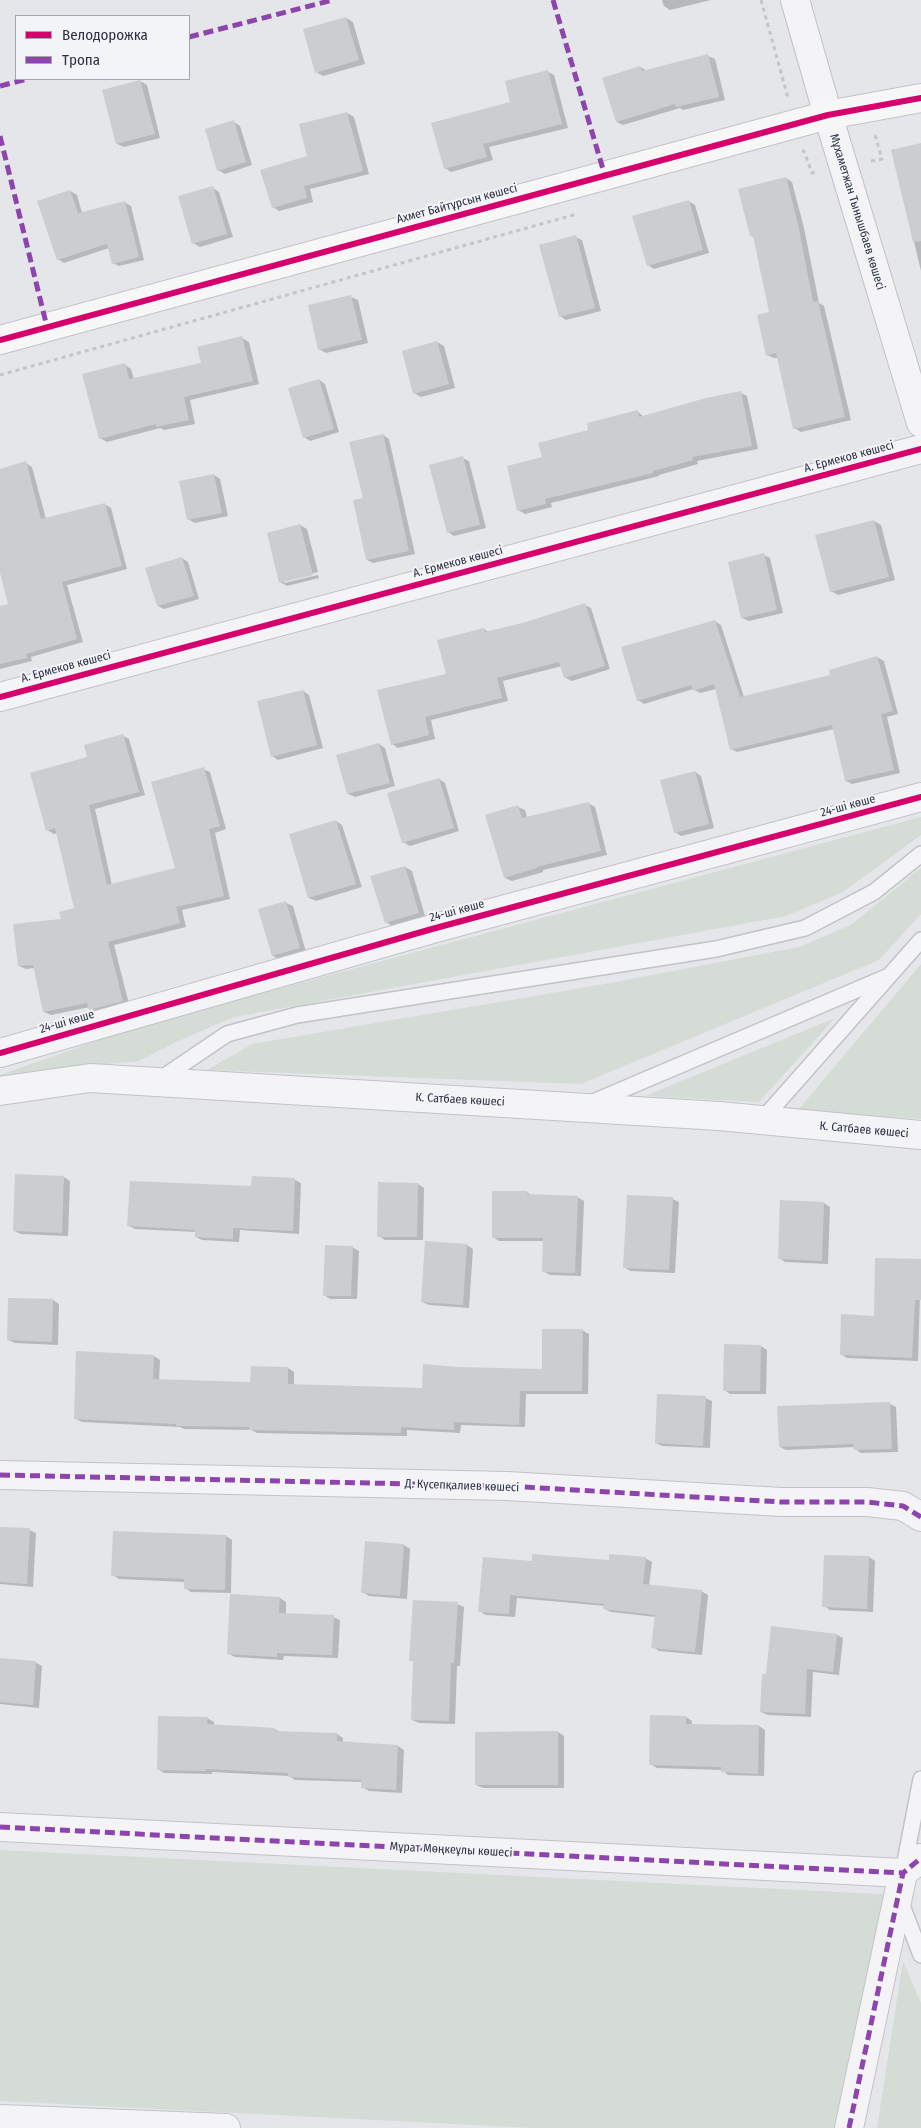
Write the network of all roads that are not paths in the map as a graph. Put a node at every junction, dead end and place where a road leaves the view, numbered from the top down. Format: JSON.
{"nodes":[{"id":1,"x":795,"y":0,"type":"edge"},
{"id":2,"x":921,"y":98,"type":"edge"},
{"id":3,"x":828,"y":115,"type":"junction"},
{"id":4,"x":0,"y":340,"type":"edge"},
{"id":5,"x":921,"y":423,"type":"edge"},
{"id":6,"x":921,"y":449,"type":"edge"},
{"id":7,"x":0,"y":697,"type":"edge"},
{"id":8,"x":921,"y":798,"type":"edge"},
{"id":9,"x":921,"y":854,"type":"edge"},
{"id":10,"x":921,"y":940,"type":"edge"},
{"id":11,"x":889,"y":976,"type":"junction"},
{"id":12,"x":0,"y":1053,"type":"edge"},
{"id":13,"x":156,"y":1082,"type":"junction"},
{"id":14,"x":0,"y":1091,"type":"edge"},
{"id":15,"x":581,"y":1107,"type":"junction"},
{"id":16,"x":762,"y":1120,"type":"junction"},
{"id":17,"x":921,"y":1135,"type":"edge"},
{"id":18,"x":0,"y":1475,"type":"edge"},
{"id":19,"x":921,"y":1517,"type":"edge"},
{"id":20,"x":921,"y":1779,"type":"edge"},
{"id":21,"x":0,"y":1827,"type":"edge"},
{"id":22,"x":907,"y":1875,"type":"edge"},
{"id":23,"x":921,"y":1955,"type":"edge"},
{"id":24,"x":0,"y":2119,"type":"edge"},
{"id":25,"x":226,"y":2128,"type":"edge"},
{"id":26,"x":849,"y":2128,"type":"edge"}],
"edges":[{"from":1,"to":3,"type":"street","name":"Мұхаметжан Тынышбаев көшесі"},
{"from":2,"to":3,"type":"street","name":"Ахмет Байтұрсын көшесі"},
{"from":3,"to":4,"type":"street","name":"Ахмет Байтұрсын көшесі"},
{"from":3,"to":5,"type":"street","name":"Мұхаметжан Тынышбаев көшесі"},
{"from":6,"to":7,"type":"street","name":"А. Ермеков көшесі"},
{"from":8,"to":12,"type":"street","name":"24-ші көше"},
{"from":9,"to":13,"type":"lane"},
{"from":10,"to":11,"type":"lane"},
{"from":11,"to":15,"type":"lane"},
{"from":11,"to":16,"type":"lane"},
{"from":13,"to":14,"type":"street","name":"К. Сатбаев көшесі"},
{"from":13,"to":15,"type":"street","name":"К. Сатбаев көшесі"},
{"from":15,"to":16,"type":"street","name":"К. Сатбаев көшесі"},
{"from":16,"to":17,"type":"street","name":"К. Сатбаев көшесі"},
{"from":18,"to":19,"type":"street","name":"Д. Күсепқалиев көшесі"},
{"from":20,"to":22,"type":"lane"},
{"from":21,"to":22,"type":"street","name":"Мұрат Мөңкеұлы көшесі"},
{"from":22,"to":23,"type":"lane"},
{"from":22,"to":26,"type":"street"},
{"from":24,"to":25,"type":"street"}]}
